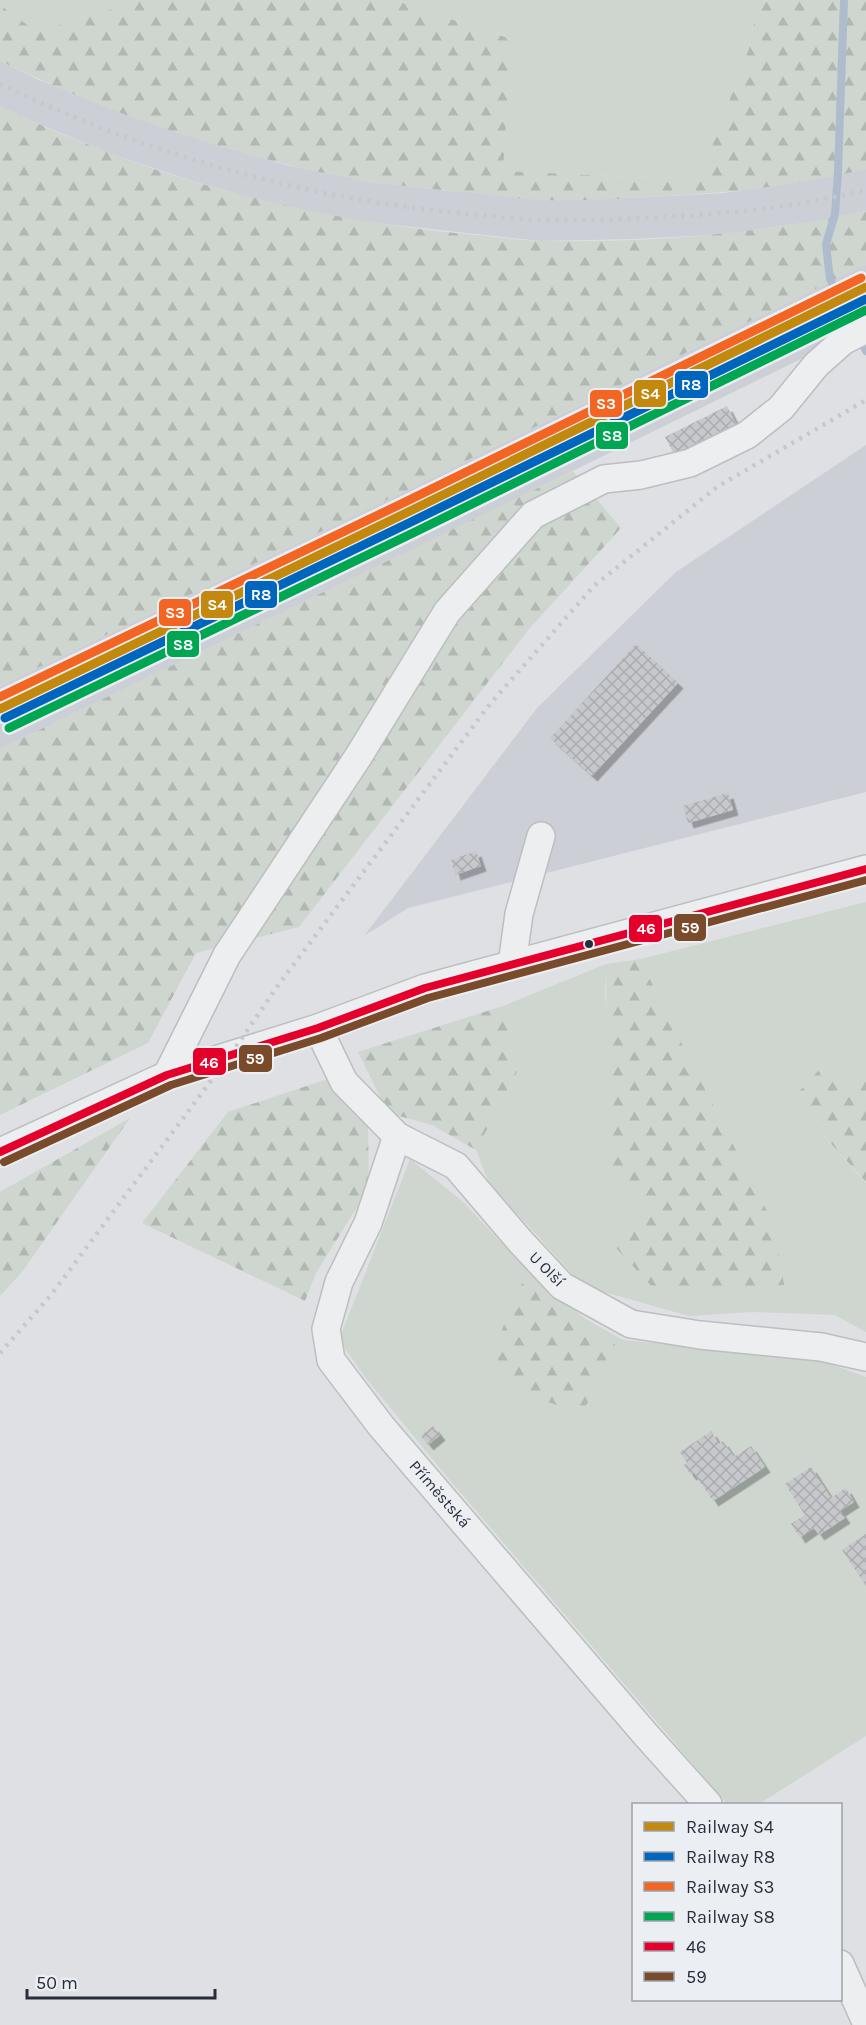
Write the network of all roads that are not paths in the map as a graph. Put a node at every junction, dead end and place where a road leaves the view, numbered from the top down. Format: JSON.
{"nodes":[{"id":1,"x":855,"y":335,"type":"edge"},
{"id":2,"x":541,"y":836,"type":"dead end"},
{"id":3,"x":866,"y":869,"type":"edge"},
{"id":4,"x":512,"y":964,"type":"junction"},
{"id":5,"x":318,"y":1028,"type":"junction"},
{"id":6,"x":167,"y":1075,"type":"junction"},
{"id":7,"x":397,"y":1136,"type":"junction"},
{"id":8,"x":0,"y":1152,"type":"edge"},
{"id":9,"x":866,"y":1357,"type":"edge"},
{"id":10,"x":707,"y":1803,"type":"edge"},
{"id":11,"x":842,"y":1968,"type":"edge"},
{"id":12,"x":866,"y":2022,"type":"edge"}],
"edges":[{"from":1,"to":6,"type":"street"},
{"from":2,"to":4,"type":"street"},
{"from":3,"to":4,"type":"street"},
{"from":4,"to":5,"type":"street"},
{"from":5,"to":6,"type":"street"},
{"from":5,"to":7,"type":"street","name":"U Olší"},
{"from":6,"to":8,"type":"street"},
{"from":7,"to":9,"type":"street","name":"U Olší"},
{"from":7,"to":10,"type":"street","name":"Příměstská"},
{"from":11,"to":12,"type":"street"}]}
